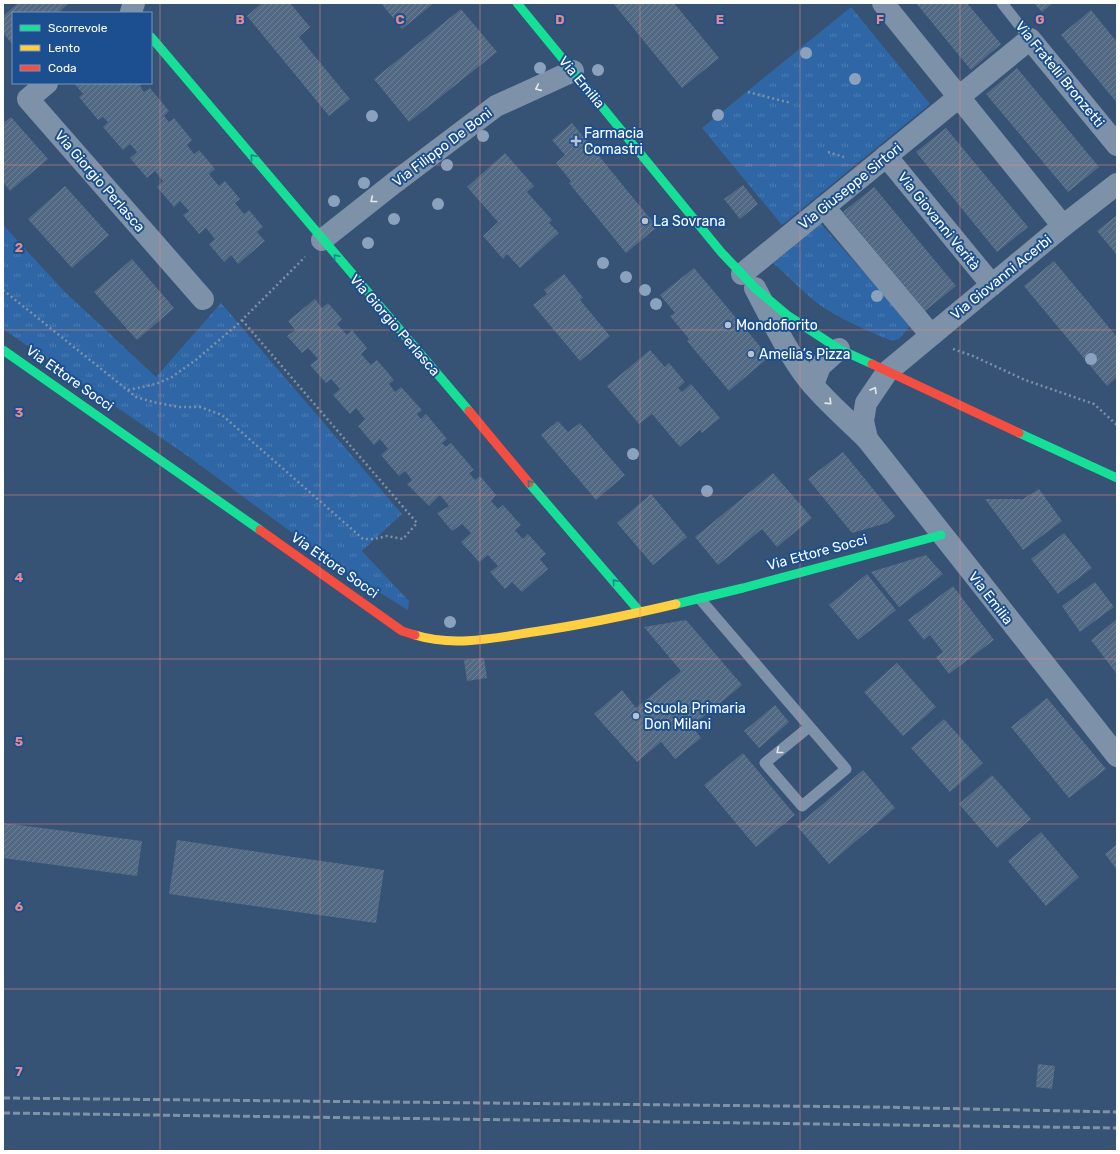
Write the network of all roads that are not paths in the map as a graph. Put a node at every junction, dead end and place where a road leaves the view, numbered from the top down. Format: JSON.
{"nodes":[{"id":1,"x":517,"y":3,"type":"edge"},
{"id":2,"x":883,"y":3,"type":"edge"},
{"id":3,"x":1002,"y":3,"type":"edge"},
{"id":4,"x":152,"y":38,"type":"edge"},
{"id":5,"x":1030,"y":39,"type":"junction"},
{"id":6,"x":573,"y":72,"type":"junction"},
{"id":7,"x":46,"y":84,"type":"edge"},
{"id":8,"x":958,"y":97,"type":"junction"},
{"id":9,"x":1117,"y":144,"type":"edge"},
{"id":10,"x":886,"y":156,"type":"junction"},
{"id":11,"x":1117,"y":184,"type":"edge"},
{"id":12,"x":824,"y":208,"type":"junction"},
{"id":13,"x":1064,"y":226,"type":"junction"},
{"id":14,"x":322,"y":240,"type":"junction"},
{"id":15,"x":748,"y":281,"type":"junction"},
{"id":16,"x":992,"y":285,"type":"junction"},
{"id":17,"x":203,"y":299,"type":"dead end"},
{"id":18,"x":927,"y":338,"type":"junction"},
{"id":19,"x":839,"y":349,"type":"junction"},
{"id":20,"x":3,"y":350,"type":"edge"},
{"id":21,"x":887,"y":372,"type":"junction"},
{"id":22,"x":813,"y":385,"type":"junction"},
{"id":23,"x":867,"y":439,"type":"junction"},
{"id":24,"x":1117,"y":478,"type":"edge"},
{"id":25,"x":941,"y":535,"type":"junction"},
{"id":26,"x":700,"y":599,"type":"junction"},
{"id":27,"x":640,"y":612,"type":"junction"},
{"id":28,"x":809,"y":727,"type":"junction"},
{"id":29,"x":1117,"y":756,"type":"edge"}],
"edges":[{"from":1,"to":6,"type":"street","name":"Via Emilia"},
{"from":2,"to":8,"type":"street"},
{"from":3,"to":5,"type":"lane","name":"Via Fratelli Bronzetti"},
{"from":14,"to":4,"type":"street","name":"Via Giorgio Perlasca","one_way":true},
{"from":5,"to":8,"type":"street","name":"Via Giuseppe Sirtori"},
{"from":5,"to":9,"type":"street","name":"Via Fratelli Bronzetti"},
{"from":6,"to":14,"type":"street","name":"Via Filippo De Boni","one_way":true},
{"from":6,"to":15,"type":"street","name":"Via Emilia"},
{"from":7,"to":17,"type":"street","name":"Via Giorgio Perlasca"},
{"from":8,"to":10,"type":"street","name":"Via Giuseppe Sirtori"},
{"from":8,"to":13,"type":"street"},
{"from":10,"to":12,"type":"street","name":"Via Giuseppe Sirtori"},
{"from":10,"to":16,"type":"street","name":"Via Giovanni Verità"},
{"from":11,"to":13,"type":"street","name":"Via Giovanni Acerbi"},
{"from":12,"to":15,"type":"street","name":"Via Giuseppe Sirtori"},
{"from":12,"to":18,"type":"street"},
{"from":13,"to":16,"type":"street","name":"Via Giovanni Acerbi"},
{"from":27,"to":14,"type":"street","name":"Via Giorgio Perlasca","one_way":true},
{"from":15,"to":19,"type":"street","name":"Via Emilia"},
{"from":15,"to":22,"type":"street","name":"Via Emilia"},
{"from":16,"to":18,"type":"street","name":"Via Giovanni Acerbi"},
{"from":18,"to":21,"type":"street","name":"Via Giovanni Acerbi"},
{"from":19,"to":21,"type":"street","name":"Via Emilia"},
{"from":19,"to":22,"type":"street"},
{"from":20,"to":27,"type":"street","name":"Via Ettore Socci"},
{"from":23,"to":21,"type":"street","name":"Via Emilia","one_way":true},
{"from":21,"to":24,"type":"street","name":"Via Emilia"},
{"from":22,"to":23,"type":"street","name":"Via Emilia","one_way":true},
{"from":23,"to":25,"type":"street","name":"Via Emilia"},
{"from":25,"to":26,"type":"street","name":"Via Ettore Socci"},
{"from":25,"to":29,"type":"street","name":"Via Emilia"},
{"from":26,"to":27,"type":"street","name":"Via Ettore Socci"},
{"from":26,"to":28,"type":"lane"},
{"from":28,"to":28,"type":"lane","one_way":true}]}
